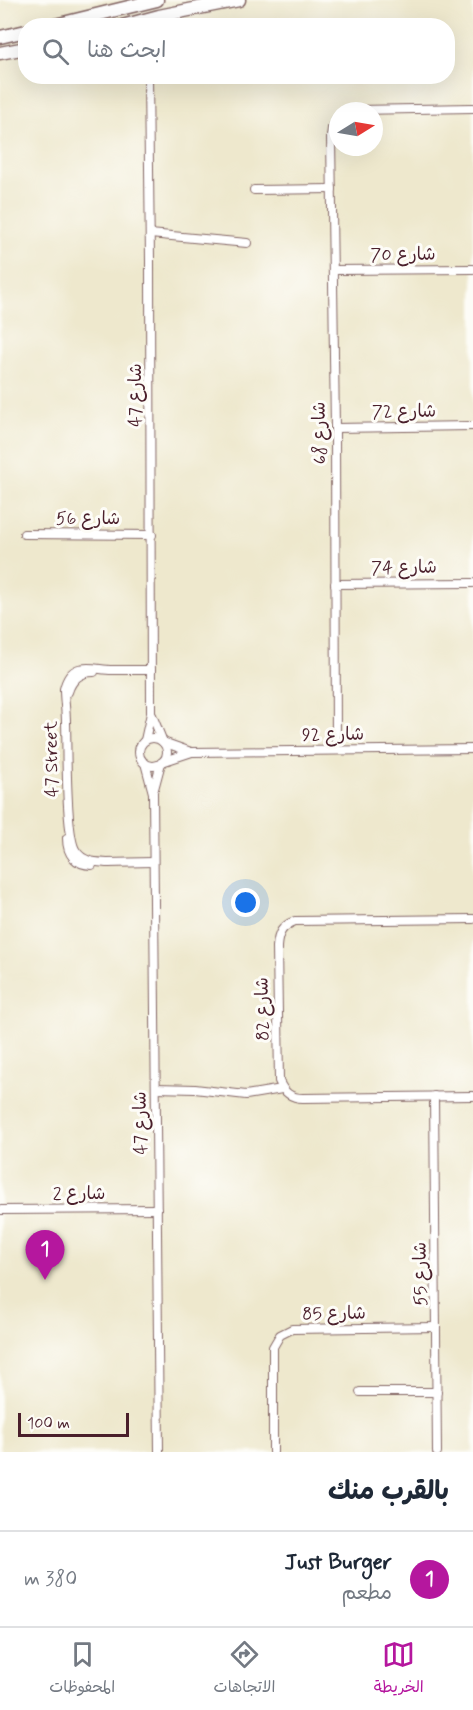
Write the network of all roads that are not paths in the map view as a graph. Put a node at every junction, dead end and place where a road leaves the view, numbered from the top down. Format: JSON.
{"nodes":[{"id":1,"x":157,"y":0,"type":"edge"},
{"id":2,"x":239,"y":0,"type":"edge"},
{"id":3,"x":84,"y":18,"type":"edge"},
{"id":4,"x":168,"y":18,"type":"edge"},
{"id":5,"x":18,"y":33,"type":"edge"},
{"id":6,"x":0,"y":37,"type":"edge"},
{"id":7,"x":18,"y":50,"type":"edge"},
{"id":8,"x":0,"y":53,"type":"edge"},
{"id":9,"x":148,"y":84,"type":"edge"},
{"id":10,"x":473,"y":108,"type":"edge"},
{"id":11,"x":383,"y":110,"type":"edge"},
{"id":12,"x":332,"y":156,"type":"edge"},
{"id":13,"x":332,"y":189,"type":"junction"},
{"id":14,"x":254,"y":190,"type":"dead end"},
{"id":15,"x":150,"y":234,"type":"junction"},
{"id":16,"x":247,"y":243,"type":"dead end"},
{"id":17,"x":473,"y":269,"type":"edge"},
{"id":18,"x":333,"y":270,"type":"junction"},
{"id":19,"x":473,"y":426,"type":"edge"},
{"id":20,"x":335,"y":428,"type":"junction"},
{"id":21,"x":24,"y":534,"type":"dead end"},
{"id":22,"x":152,"y":535,"type":"junction"},
{"id":23,"x":473,"y":583,"type":"edge"},
{"id":24,"x":335,"y":584,"type":"junction"},
{"id":25,"x":151,"y":670,"type":"junction"},
{"id":26,"x":151,"y":713,"type":"junction"},
{"id":27,"x":146,"y":740,"type":"junction"},
{"id":28,"x":163,"y":742,"type":"junction"},
{"id":29,"x":473,"y":749,"type":"edge"},
{"id":30,"x":336,"y":750,"type":"junction"},
{"id":31,"x":192,"y":752,"type":"junction"},
{"id":32,"x":162,"y":762,"type":"junction"},
{"id":33,"x":145,"y":763,"type":"junction"},
{"id":34,"x":153,"y":793,"type":"junction"},
{"id":35,"x":153,"y":862,"type":"junction"},
{"id":36,"x":473,"y":919,"type":"edge"},
{"id":37,"x":156,"y":1088,"type":"junction"},
{"id":38,"x":282,"y":1089,"type":"junction"},
{"id":39,"x":473,"y":1095,"type":"edge"},
{"id":40,"x":434,"y":1096,"type":"junction"},
{"id":41,"x":157,"y":1209,"type":"junction"},
{"id":42,"x":0,"y":1210,"type":"edge"},
{"id":43,"x":436,"y":1328,"type":"junction"},
{"id":44,"x":360,"y":1392,"type":"dead end"},
{"id":45,"x":437,"y":1392,"type":"junction"},
{"id":46,"x":159,"y":1452,"type":"edge"},
{"id":47,"x":273,"y":1452,"type":"edge"},
{"id":48,"x":437,"y":1452,"type":"edge"}],
"edges":[{"from":1,"to":3,"type":"main road"},
{"from":2,"to":4,"type":"main road"},
{"from":5,"to":6,"type":"main road"},
{"from":7,"to":8,"type":"main road"},
{"from":9,"to":15,"type":"street","name":"شارع 47"},
{"from":10,"to":11,"type":"street"},
{"from":12,"to":13,"type":"street","name":"شارع 68"},
{"from":13,"to":14,"type":"street"},
{"from":13,"to":18,"type":"street","name":"شارع 68"},
{"from":15,"to":16,"type":"street"},
{"from":15,"to":22,"type":"street","name":"شارع 47"},
{"from":17,"to":18,"type":"street","name":"شارع 70"},
{"from":18,"to":20,"type":"street","name":"شارع 68"},
{"from":19,"to":20,"type":"street","name":"شارع 72"},
{"from":20,"to":24,"type":"street","name":"شارع 68"},
{"from":21,"to":22,"type":"street","name":"شارع 56"},
{"from":22,"to":25,"type":"street","name":"شارع 47"},
{"from":23,"to":24,"type":"street","name":"شارع 74"},
{"from":24,"to":30,"type":"street","name":"شارع 68"},
{"from":25,"to":26,"type":"street","name":"شارع 47"},
{"from":25,"to":35,"type":"street","name":"47 Street"},
{"from":26,"to":27,"type":"street","name":"شارع 47"},
{"from":26,"to":28,"type":"street","name":"شارع 47"},
{"from":27,"to":28,"type":"street"},
{"from":27,"to":33,"type":"street"},
{"from":28,"to":31,"type":"street","name":"شارع 92"},
{"from":28,"to":32,"type":"street"},
{"from":29,"to":30,"type":"street","name":"شارع 92"},
{"from":30,"to":31,"type":"street","name":"شارع 92"},
{"from":31,"to":32,"type":"street","name":"شارع 92"},
{"from":32,"to":33,"type":"street"},
{"from":32,"to":34,"type":"street","name":"شارع 47"},
{"from":33,"to":34,"type":"street","name":"شارع 47"},
{"from":34,"to":35,"type":"street","name":"شارع 47"},
{"from":35,"to":37,"type":"street","name":"شارع 47"},
{"from":36,"to":38,"type":"street","name":"شارع 82"},
{"from":37,"to":38,"type":"street"},
{"from":37,"to":41,"type":"street","name":"شارع 47"},
{"from":38,"to":40,"type":"street"},
{"from":39,"to":40,"type":"street"},
{"from":40,"to":43,"type":"street","name":"شارع 55"},
{"from":41,"to":42,"type":"street","name":"شارع 2"},
{"from":41,"to":46,"type":"street","name":"شارع 47"},
{"from":43,"to":45,"type":"street","name":"شارع 55"},
{"from":43,"to":47,"type":"street","name":"شارع 85"},
{"from":44,"to":45,"type":"street"},
{"from":45,"to":48,"type":"street","name":"شارع 55"}]}
